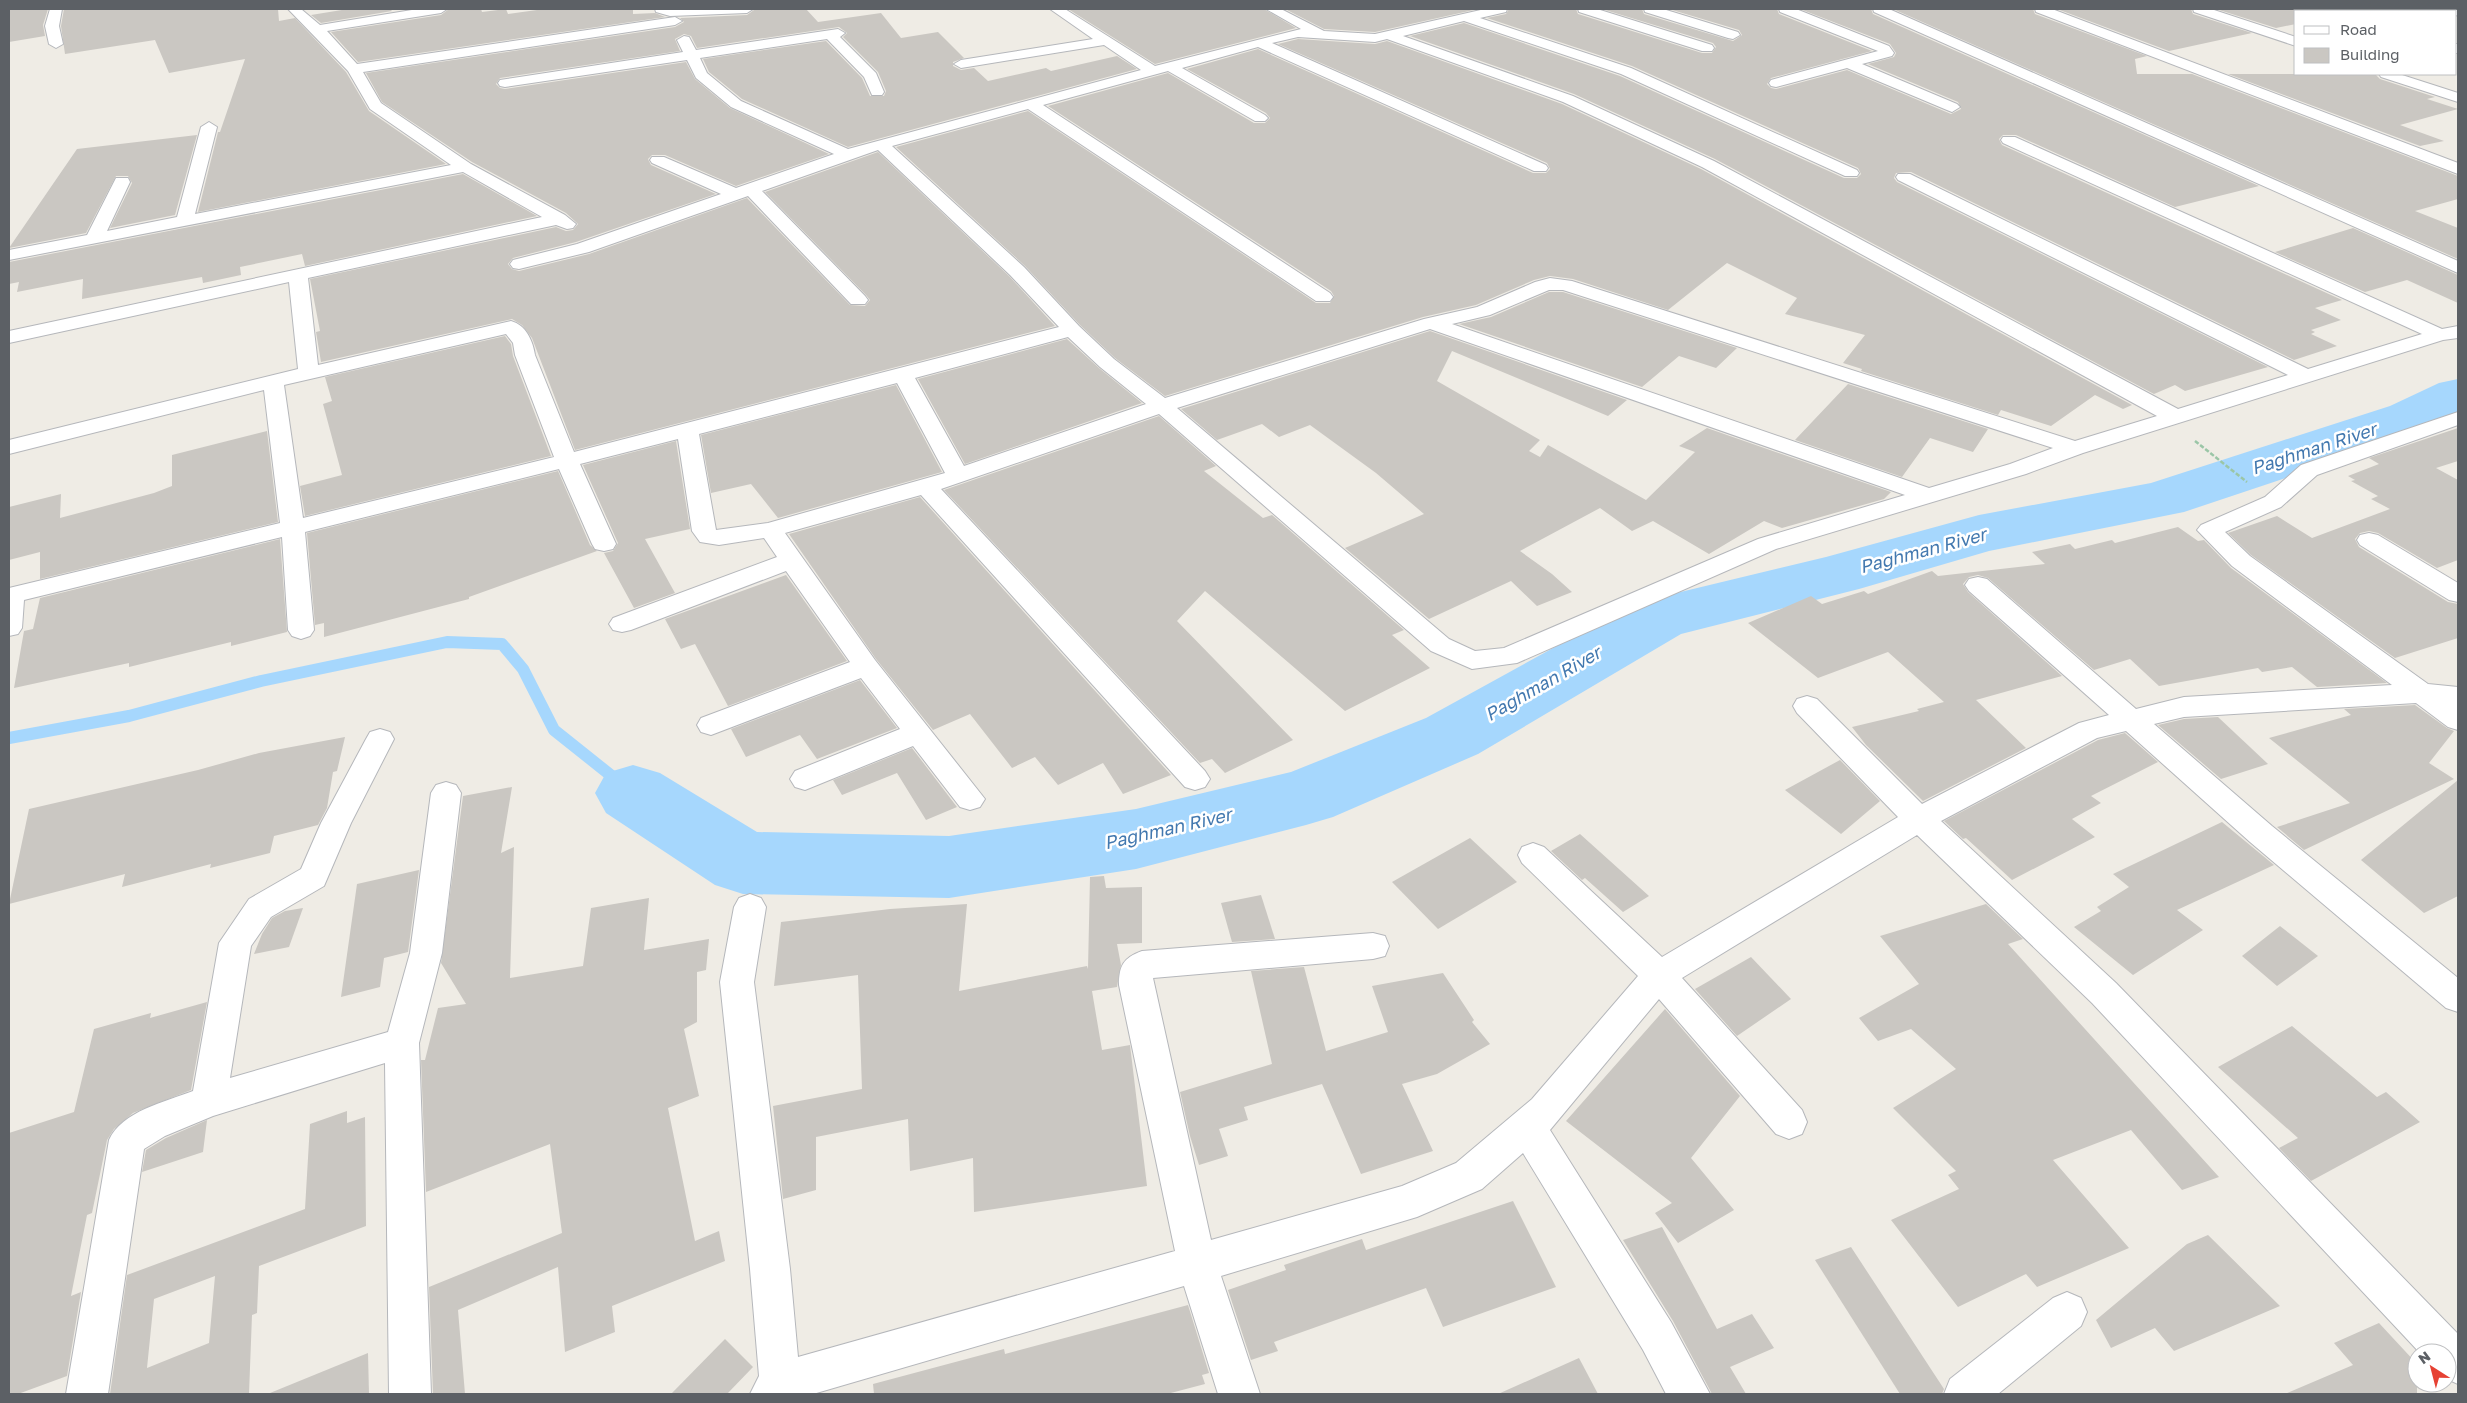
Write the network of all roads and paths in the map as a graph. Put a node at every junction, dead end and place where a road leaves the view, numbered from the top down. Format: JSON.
{"nodes":[{"id":1,"x":56,"y":9,"type":"edge"},
{"id":2,"x":294,"y":9,"type":"edge"},
{"id":3,"x":441,"y":9,"type":"edge"},
{"id":4,"x":747,"y":9,"type":"edge"},
{"id":5,"x":1056,"y":9,"type":"edge"},
{"id":6,"x":1272,"y":9,"type":"edge"},
{"id":7,"x":1501,"y":9,"type":"edge"},
{"id":8,"x":1584,"y":9,"type":"edge"},
{"id":9,"x":1650,"y":9,"type":"edge"},
{"id":10,"x":1785,"y":9,"type":"edge"},
{"id":11,"x":1879,"y":9,"type":"edge"},
{"id":12,"x":2041,"y":9,"type":"edge"},
{"id":13,"x":2199,"y":9,"type":"edge"},
{"id":14,"x":669,"y":14,"type":"edge"},
{"id":15,"x":1420,"y":16,"type":"dead end"},
{"id":16,"x":1464,"y":17,"type":"junction"},
{"id":17,"x":1436,"y":24,"type":"junction"},
{"id":18,"x":317,"y":29,"type":"junction"},
{"id":19,"x":1324,"y":35,"type":"junction"},
{"id":20,"x":1388,"y":35,"type":"junction"},
{"id":21,"x":1733,"y":35,"type":"dead end"},
{"id":22,"x":1106,"y":41,"type":"junction"},
{"id":23,"x":2294,"y":41,"type":"edge"},
{"id":24,"x":1260,"y":43,"type":"junction"},
{"id":25,"x":56,"y":44,"type":"dead end"},
{"id":26,"x":1707,"y":48,"type":"dead end"},
{"id":27,"x":691,"y":54,"type":"junction"},
{"id":28,"x":961,"y":64,"type":"dead end"},
{"id":29,"x":1850,"y":64,"type":"junction"},
{"id":30,"x":1169,"y":66,"type":"junction"},
{"id":31,"x":354,"y":69,"type":"junction"},
{"id":32,"x":1152,"y":71,"type":"junction"},
{"id":33,"x":2389,"y":75,"type":"edge"},
{"id":34,"x":505,"y":83,"type":"dead end"},
{"id":35,"x":1776,"y":83,"type":"dead end"},
{"id":36,"x":877,"y":92,"type":"dead end"},
{"id":37,"x":2458,"y":98,"type":"edge"},
{"id":38,"x":1031,"y":104,"type":"junction"},
{"id":39,"x":1952,"y":107,"type":"dead end"},
{"id":40,"x":1260,"y":118,"type":"dead end"},
{"id":41,"x":209,"y":127,"type":"dead end"},
{"id":42,"x":2009,"y":140,"type":"dead end"},
{"id":43,"x":881,"y":144,"type":"junction"},
{"id":44,"x":848,"y":155,"type":"junction"},
{"id":45,"x":658,"y":160,"type":"dead end"},
{"id":46,"x":465,"y":166,"type":"junction"},
{"id":47,"x":1540,"y":168,"type":"dead end"},
{"id":48,"x":2458,"y":169,"type":"edge"},
{"id":49,"x":1851,"y":173,"type":"dead end"},
{"id":50,"x":1904,"y":177,"type":"dead end"},
{"id":51,"x":122,"y":182,"type":"dead end"},
{"id":52,"x":743,"y":192,"type":"junction"},
{"id":53,"x":559,"y":219,"type":"junction"},
{"id":54,"x":184,"y":222,"type":"junction"},
{"id":55,"x":94,"y":239,"type":"junction"},
{"id":56,"x":598,"y":242,"type":"junction"},
{"id":57,"x":9,"y":255,"type":"edge"},
{"id":58,"x":519,"y":264,"type":"dead end"},
{"id":59,"x":2458,"y":268,"type":"edge"},
{"id":60,"x":298,"y":275,"type":"junction"},
{"id":61,"x":1323,"y":297,"type":"dead end"},
{"id":62,"x":858,"y":300,"type":"dead end"},
{"id":63,"x":1431,"y":324,"type":"junction"},
{"id":64,"x":1072,"y":330,"type":"junction"},
{"id":65,"x":2449,"y":333,"type":"edge"},
{"id":66,"x":9,"y":337,"type":"edge"},
{"id":67,"x":310,"y":373,"type":"junction"},
{"id":68,"x":904,"y":376,"type":"junction"},
{"id":69,"x":2304,"y":376,"type":"junction"},
{"id":70,"x":273,"y":383,"type":"junction"},
{"id":71,"x":1162,"y":406,"type":"junction"},
{"id":72,"x":2176,"y":416,"type":"junction"},
{"id":73,"x":2458,"y":418,"type":"edge"},
{"id":74,"x":688,"y":430,"type":"junction"},
{"id":75,"x":2189,"y":436,"type":"dead end"},
{"id":76,"x":9,"y":447,"type":"edge"},
{"id":77,"x":2075,"y":448,"type":"junction"},
{"id":78,"x":567,"y":460,"type":"junction"},
{"id":79,"x":957,"y":475,"type":"junction"},
{"id":80,"x":926,"y":487,"type":"junction"},
{"id":81,"x":1926,"y":495,"type":"junction"},
{"id":82,"x":2273,"y":502,"type":"junction"},
{"id":83,"x":293,"y":528,"type":"junction"},
{"id":84,"x":770,"y":530,"type":"junction"},
{"id":85,"x":2369,"y":540,"type":"dead end"},
{"id":86,"x":604,"y":544,"type":"dead end"},
{"id":87,"x":791,"y":560,"type":"junction"},
{"id":88,"x":1978,"y":585,"type":"dead end"},
{"id":89,"x":2458,"y":594,"type":"edge"},
{"id":90,"x":11,"y":596,"type":"edge"},
{"id":91,"x":622,"y":624,"type":"dead end"},
{"id":92,"x":9,"y":628,"type":"edge"},
{"id":93,"x":301,"y":630,"type":"dead end"},
{"id":94,"x":866,"y":666,"type":"junction"},
{"id":95,"x":2423,"y":693,"type":"junction"},
{"id":96,"x":2458,"y":696,"type":"edge"},
{"id":97,"x":1807,"y":706,"type":"dead end"},
{"id":98,"x":2131,"y":720,"type":"junction"},
{"id":99,"x":2458,"y":720,"type":"edge"},
{"id":100,"x":710,"y":724,"type":"dead end"},
{"id":101,"x":918,"y":733,"type":"junction"},
{"id":102,"x":380,"y":739,"type":"dead end"},
{"id":103,"x":805,"y":779,"type":"dead end"},
{"id":104,"x":1195,"y":779,"type":"dead end"},
{"id":105,"x":446,"y":794,"type":"dead end"},
{"id":106,"x":970,"y":799,"type":"dead end"},
{"id":107,"x":1919,"y":819,"type":"junction"},
{"id":108,"x":1533,"y":855,"type":"dead end"},
{"id":109,"x":750,"y":907,"type":"dead end"},
{"id":110,"x":1373,"y":946,"type":"dead end"},
{"id":111,"x":1659,"y":975,"type":"junction"},
{"id":112,"x":2458,"y":998,"type":"edge"},
{"id":113,"x":402,"y":1043,"type":"junction"},
{"id":114,"x":209,"y":1102,"type":"junction"},
{"id":115,"x":1789,"y":1122,"type":"dead end"},
{"id":116,"x":1528,"y":1126,"type":"junction"},
{"id":117,"x":1197,"y":1264,"type":"junction"},
{"id":118,"x":2067,"y":1312,"type":"dead end"},
{"id":119,"x":2458,"y":1363,"type":"edge"},
{"id":120,"x":778,"y":1391,"type":"edge"},
{"id":121,"x":87,"y":1394,"type":"edge"},
{"id":122,"x":410,"y":1394,"type":"edge"},
{"id":123,"x":1239,"y":1394,"type":"edge"},
{"id":124,"x":1689,"y":1394,"type":"edge"},
{"id":125,"x":1965,"y":1394,"type":"edge"}],
"edges":[{"from":1,"to":25,"type":"street"},
{"from":2,"to":18,"type":"street"},
{"from":3,"to":18,"type":"street"},
{"from":4,"to":14,"type":"street"},
{"from":5,"to":22,"type":"street"},
{"from":6,"to":19,"type":"street"},
{"from":7,"to":16,"type":"street"},
{"from":8,"to":26,"type":"street"},
{"from":9,"to":21,"type":"street"},
{"from":10,"to":29,"type":"street"},
{"from":11,"to":59,"type":"street"},
{"from":12,"to":48,"type":"street"},
{"from":13,"to":23,"type":"street"},
{"from":14,"to":27,"type":"street"},
{"from":14,"to":31,"type":"street"},
{"from":15,"to":17,"type":"street"},
{"from":16,"to":17,"type":"street"},
{"from":16,"to":49,"type":"street"},
{"from":17,"to":20,"type":"street"},
{"from":18,"to":31,"type":"street"},
{"from":19,"to":20,"type":"street"},
{"from":19,"to":24,"type":"street"},
{"from":20,"to":72,"type":"street"},
{"from":22,"to":28,"type":"street"},
{"from":22,"to":32,"type":"street"},
{"from":24,"to":30,"type":"street"},
{"from":24,"to":47,"type":"street"},
{"from":27,"to":34,"type":"street"},
{"from":27,"to":36,"type":"street"},
{"from":27,"to":44,"type":"street"},
{"from":29,"to":35,"type":"street"},
{"from":29,"to":39,"type":"street"},
{"from":30,"to":32,"type":"street"},
{"from":30,"to":40,"type":"street"},
{"from":31,"to":46,"type":"street"},
{"from":32,"to":38,"type":"street"},
{"from":33,"to":37,"type":"street"},
{"from":38,"to":43,"type":"street"},
{"from":38,"to":61,"type":"street"},
{"from":41,"to":54,"type":"street"},
{"from":42,"to":65,"type":"street"},
{"from":43,"to":44,"type":"street"},
{"from":43,"to":64,"type":"street"},
{"from":44,"to":52,"type":"street"},
{"from":45,"to":52,"type":"street"},
{"from":46,"to":53,"type":"street"},
{"from":46,"to":54,"type":"street"},
{"from":50,"to":69,"type":"street"},
{"from":51,"to":55,"type":"street"},
{"from":52,"to":56,"type":"street"},
{"from":52,"to":62,"type":"street"},
{"from":53,"to":56,"type":"street"},
{"from":53,"to":60,"type":"street"},
{"from":54,"to":55,"type":"street"},
{"from":55,"to":57,"type":"street"},
{"from":56,"to":58,"type":"street"},
{"from":60,"to":66,"type":"street"},
{"from":60,"to":67,"type":"street"},
{"from":63,"to":71,"type":"street"},
{"from":63,"to":77,"type":"street"},
{"from":63,"to":81,"type":"street"},
{"from":64,"to":68,"type":"street"},
{"from":64,"to":71,"type":"street"},
{"from":65,"to":69,"type":"street"},
{"from":67,"to":70,"type":"street"},
{"from":67,"to":78,"type":"street"},
{"from":68,"to":74,"type":"street"},
{"from":68,"to":79,"type":"street"},
{"from":69,"to":72,"type":"street"},
{"from":70,"to":76,"type":"street"},
{"from":70,"to":83,"type":"street"},
{"from":71,"to":79,"type":"street"},
{"from":71,"to":81,"type":"street"},
{"from":72,"to":77,"type":"street"},
{"from":73,"to":82,"type":"street"},
{"from":74,"to":78,"type":"street"},
{"from":74,"to":84,"type":"street"},
{"from":75,"to":82,"type":"path"},
{"from":77,"to":81,"type":"street"},
{"from":78,"to":83,"type":"street"},
{"from":78,"to":86,"type":"street"},
{"from":79,"to":80,"type":"street"},
{"from":80,"to":84,"type":"street"},
{"from":80,"to":104,"type":"street"},
{"from":82,"to":95,"type":"street"},
{"from":83,"to":90,"type":"street"},
{"from":83,"to":93,"type":"street"},
{"from":84,"to":87,"type":"street"},
{"from":85,"to":89,"type":"street"},
{"from":87,"to":91,"type":"street"},
{"from":87,"to":94,"type":"street"},
{"from":88,"to":98,"type":"street"},
{"from":90,"to":92,"type":"street"},
{"from":94,"to":100,"type":"street"},
{"from":94,"to":101,"type":"street"},
{"from":95,"to":96,"type":"street"},
{"from":95,"to":98,"type":"street"},
{"from":95,"to":99,"type":"street"},
{"from":97,"to":107,"type":"street"},
{"from":98,"to":107,"type":"street"},
{"from":98,"to":112,"type":"street"},
{"from":101,"to":103,"type":"street"},
{"from":101,"to":106,"type":"street"},
{"from":102,"to":114,"type":"street"},
{"from":105,"to":113,"type":"street"},
{"from":107,"to":111,"type":"street"},
{"from":107,"to":119,"type":"street"},
{"from":108,"to":111,"type":"street"},
{"from":109,"to":120,"type":"street"},
{"from":110,"to":117,"type":"street"},
{"from":111,"to":115,"type":"street"},
{"from":111,"to":116,"type":"street"},
{"from":113,"to":114,"type":"street"},
{"from":113,"to":122,"type":"street"},
{"from":114,"to":121,"type":"street"},
{"from":116,"to":117,"type":"street"},
{"from":116,"to":124,"type":"street"},
{"from":117,"to":120,"type":"street"},
{"from":117,"to":123,"type":"street"},
{"from":118,"to":125,"type":"street"}]}
